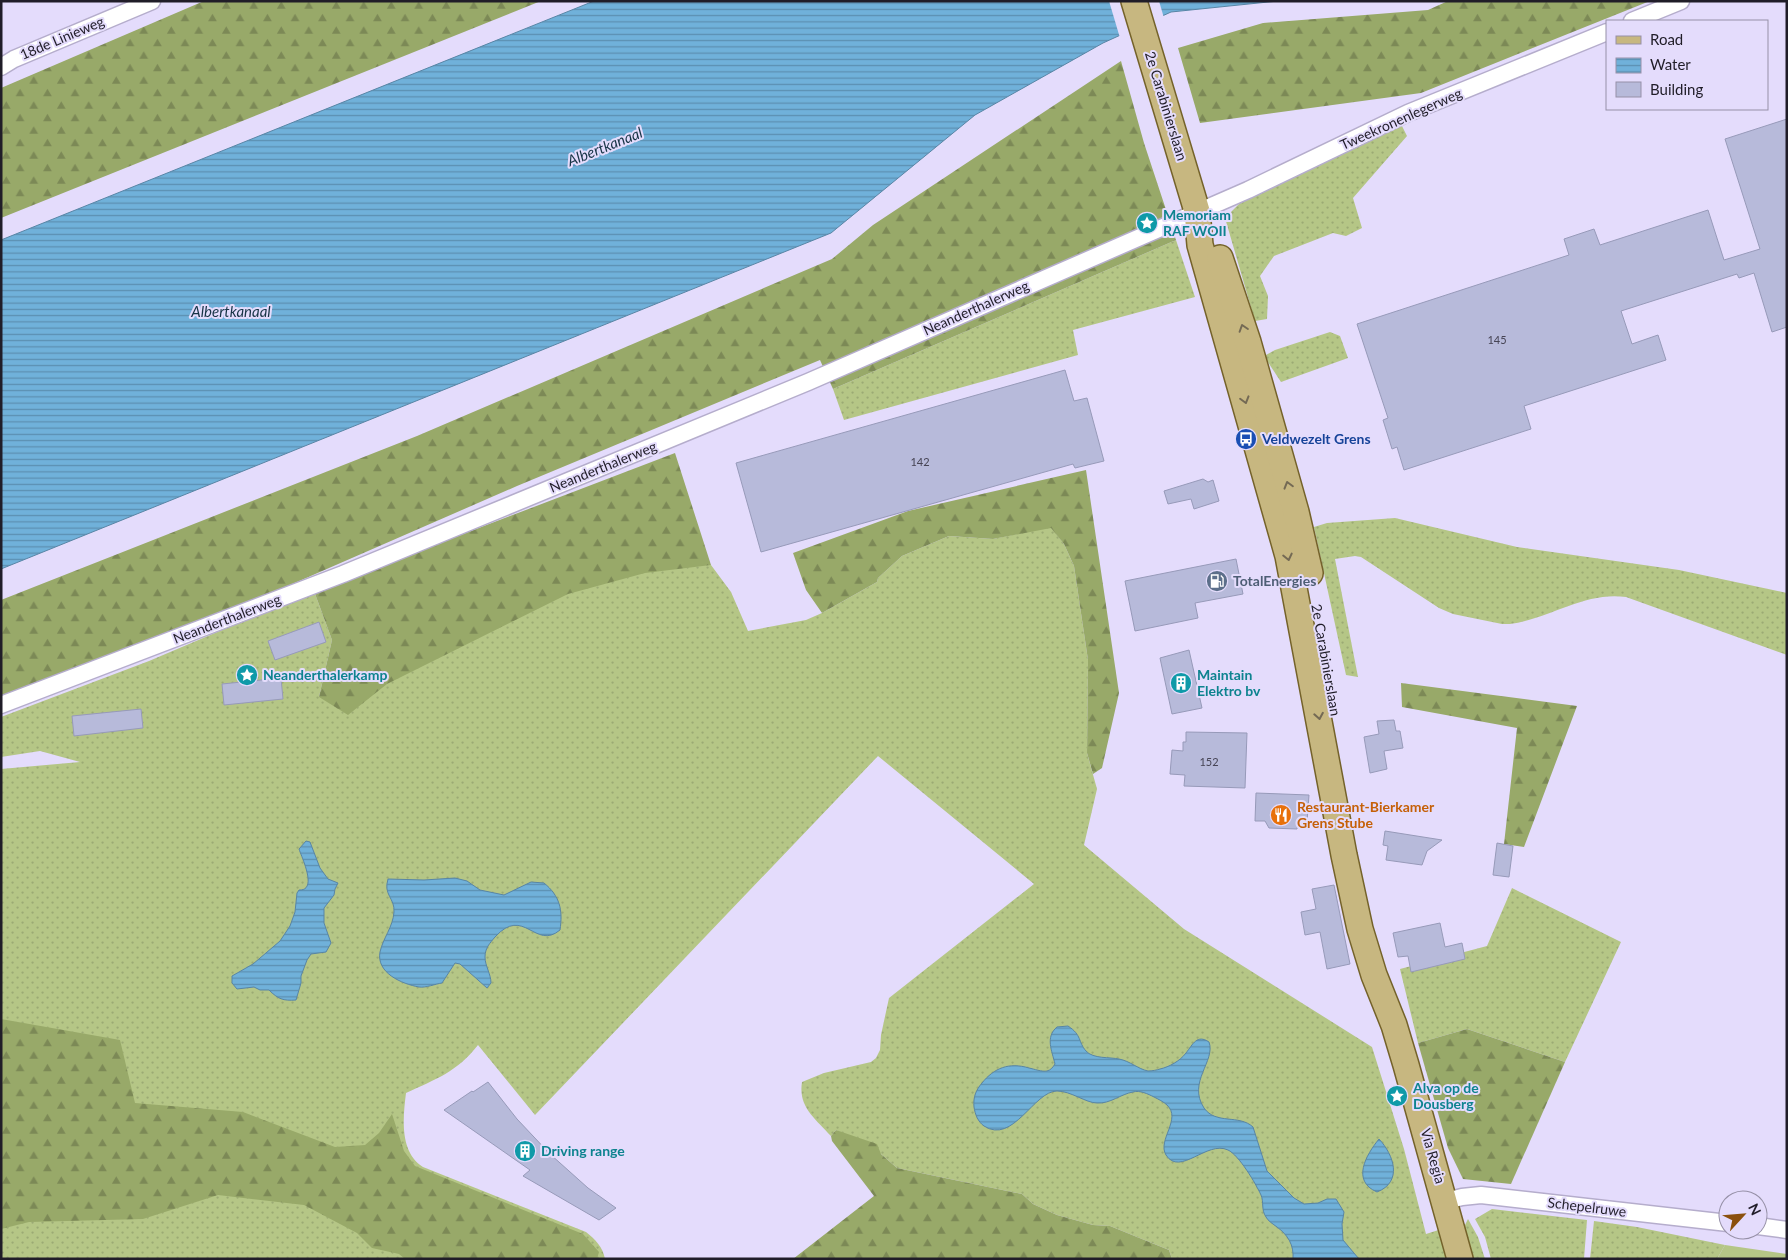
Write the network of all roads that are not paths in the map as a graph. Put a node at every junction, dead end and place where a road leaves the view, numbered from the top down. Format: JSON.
{"nodes":[{"id":1,"x":152,"y":1,"type":"edge"},
{"id":2,"x":1134,"y":1,"type":"edge"},
{"id":3,"x":1681,"y":1,"type":"edge"},
{"id":4,"x":1634,"y":20,"type":"edge"},
{"id":5,"x":1606,"y":32,"type":"edge"},
{"id":6,"x":1,"y":67,"type":"edge"},
{"id":7,"x":1197,"y":211,"type":"junction"},
{"id":8,"x":1,"y":705,"type":"edge"},
{"id":9,"x":1357,"y":882,"type":"joint"},
{"id":10,"x":1446,"y":1201,"type":"junction"},
{"id":11,"x":1718,"y":1222,"type":"edge"},
{"id":12,"x":1768,"y":1227,"type":"edge"},
{"id":13,"x":1787,"y":1230,"type":"edge"},
{"id":14,"x":1460,"y":1259,"type":"edge"}],
"edges":[{"from":1,"to":6,"type":"street","name":"18de Linieweg"},
{"from":2,"to":7,"type":"main road","name":"2e Carabinierslaan"},
{"from":3,"to":4,"type":"street"},
{"from":5,"to":7,"type":"street","name":"Tweekronenlegerweg"},
{"from":7,"to":8,"type":"street","name":"Neanderthalerweg"},
{"from":7,"to":9,"type":"main road","name":"2e Carabinierslaan"},
{"from":9,"to":10,"type":"main road","name":"Via Regia"},
{"from":10,"to":11,"type":"street","name":"Schepelruwe"},
{"from":10,"to":14,"type":"main road","name":"Via Regia"},
{"from":12,"to":13,"type":"street"}]}
